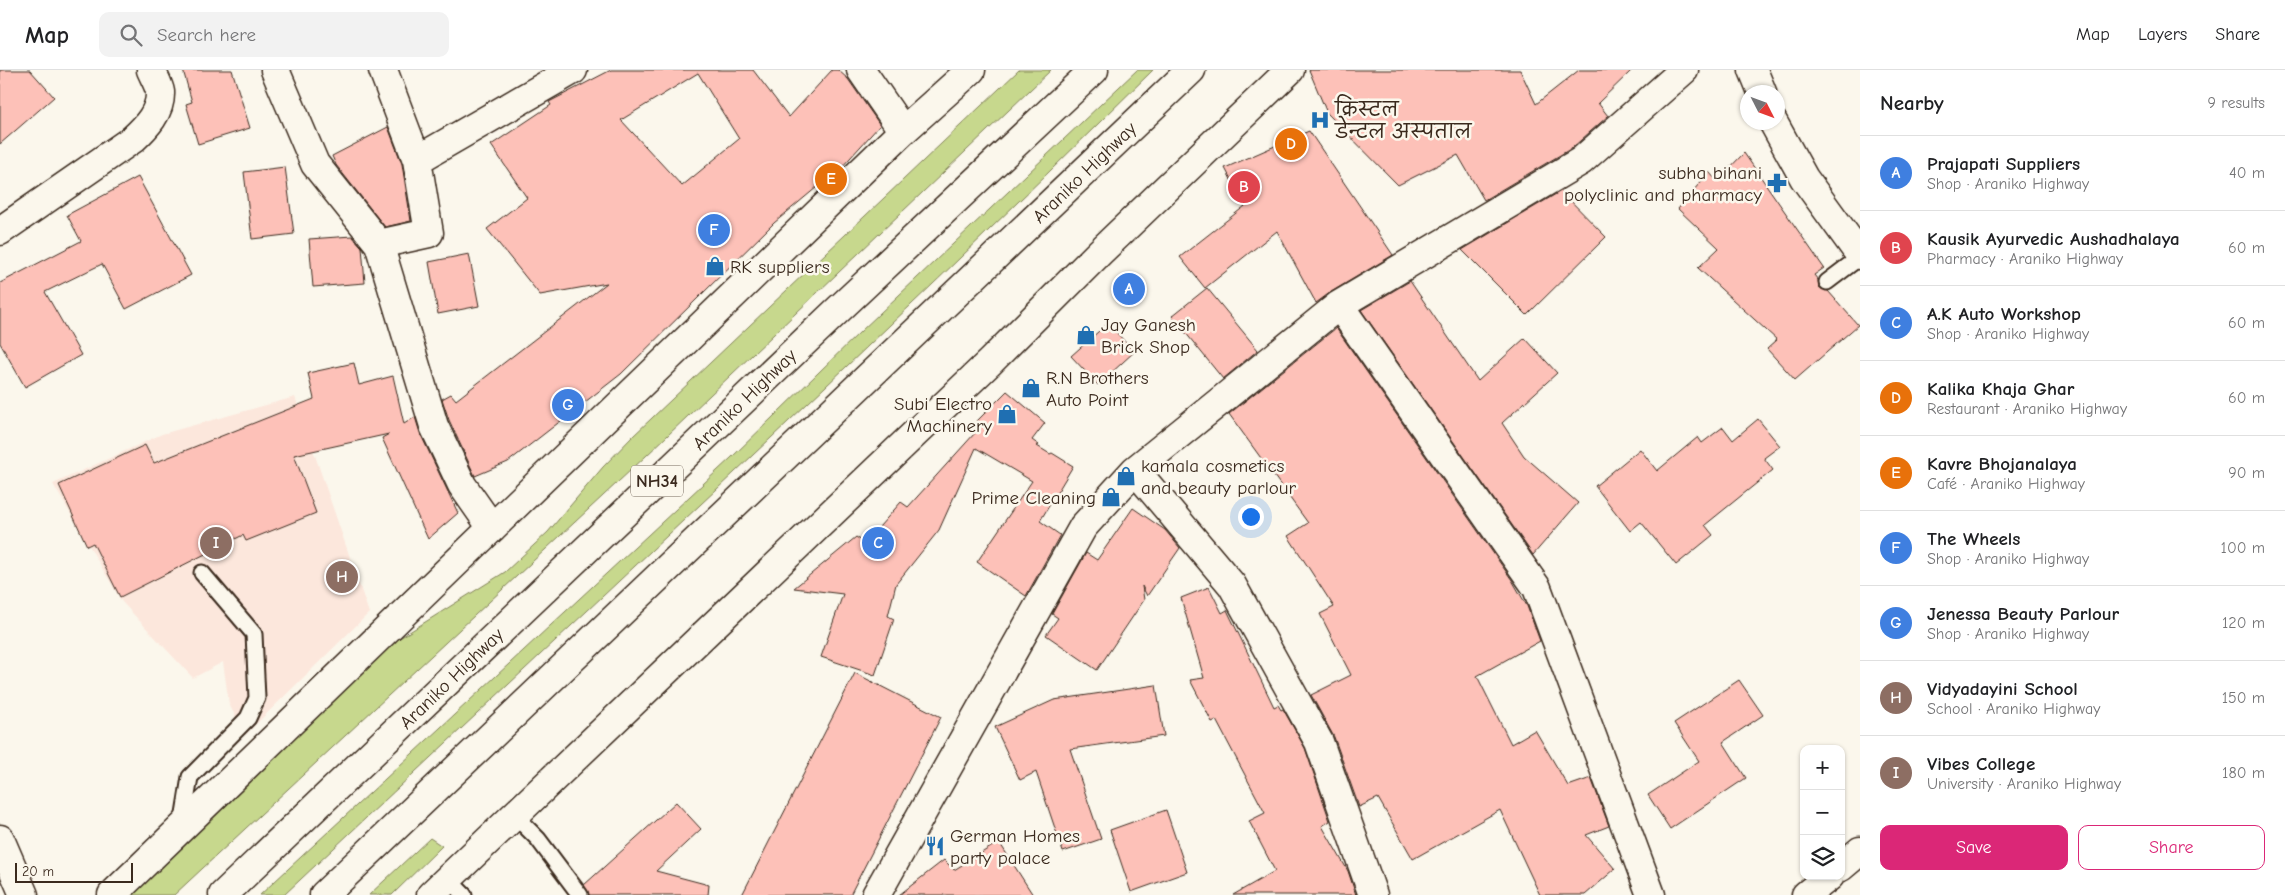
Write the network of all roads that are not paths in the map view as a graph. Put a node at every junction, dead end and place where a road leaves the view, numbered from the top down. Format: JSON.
{"nodes":[{"id":1,"x":151,"y":70,"type":"edge"},
{"id":2,"x":275,"y":70,"type":"edge"},
{"id":3,"x":383,"y":70,"type":"edge"},
{"id":4,"x":574,"y":70,"type":"edge"},
{"id":5,"x":861,"y":70,"type":"edge"},
{"id":6,"x":971,"y":70,"type":"edge"},
{"id":7,"x":1094,"y":70,"type":"edge"},
{"id":8,"x":1191,"y":70,"type":"edge"},
{"id":9,"x":1290,"y":70,"type":"edge"},
{"id":10,"x":1684,"y":70,"type":"edge"},
{"id":11,"x":1753,"y":70,"type":"edge"},
{"id":12,"x":1759,"y":85,"type":"edge"},
{"id":13,"x":1777,"y":130,"type":"edge"},
{"id":14,"x":903,"y":132,"type":"junction"},
{"id":15,"x":417,"y":160,"type":"junction"},
{"id":16,"x":0,"y":231,"type":"edge"},
{"id":17,"x":379,"y":244,"type":"junction"},
{"id":18,"x":1860,"y":256,"type":"edge"},
{"id":19,"x":1827,"y":282,"type":"dead end"},
{"id":20,"x":1339,"y":305,"type":"junction"},
{"id":21,"x":1135,"y":470,"type":"junction"},
{"id":22,"x":492,"y":528,"type":"junction"},
{"id":23,"x":202,"y":573,"type":"dead end"},
{"id":24,"x":514,"y":815,"type":"junction"},
{"id":25,"x":181,"y":829,"type":"junction"},
{"id":26,"x":0,"y":839,"type":"edge"},
{"id":27,"x":1860,"y":851,"type":"edge"},
{"id":28,"x":1845,"y":863,"type":"edge"},
{"id":29,"x":1825,"y":880,"type":"edge"},
{"id":30,"x":448,"y":890,"type":"edge"},
{"id":31,"x":24,"y":895,"type":"edge"},
{"id":32,"x":112,"y":895,"type":"edge"},
{"id":33,"x":223,"y":895,"type":"edge"},
{"id":34,"x":324,"y":895,"type":"edge"},
{"id":35,"x":580,"y":895,"type":"edge"},
{"id":36,"x":876,"y":895,"type":"edge"},
{"id":37,"x":1373,"y":895,"type":"edge"},
{"id":38,"x":1650,"y":895,"type":"edge"},
{"id":39,"x":1806,"y":895,"type":"edge"}],
"edges":[{"from":1,"to":16,"type":"main road"},
{"from":2,"to":17,"type":"main road"},
{"from":3,"to":15,"type":"main road"},
{"from":4,"to":15,"type":"main road"},
{"from":5,"to":14,"type":"main road"},
{"from":6,"to":14,"type":"main road"},
{"from":7,"to":33,"type":"main road","name":"Araniko Highway","number":"NH34"},
{"from":8,"to":34,"type":"main road","name":"Araniko Highway"},
{"from":9,"to":24,"type":"main road"},
{"from":10,"to":20,"type":"main road"},
{"from":11,"to":12,"type":"main road"},
{"from":13,"to":18,"type":"main road"},
{"from":14,"to":22,"type":"main road"},
{"from":15,"to":17,"type":"main road"},
{"from":17,"to":22,"type":"main road"},
{"from":18,"to":19,"type":"lane"},
{"from":20,"to":21,"type":"main road"},
{"from":20,"to":38,"type":"main road"},
{"from":21,"to":36,"type":"main road"},
{"from":21,"to":37,"type":"main road"},
{"from":22,"to":25,"type":"main road"},
{"from":23,"to":25,"type":"lane"},
{"from":24,"to":30,"type":"main road"},
{"from":24,"to":35,"type":"lane"},
{"from":25,"to":32,"type":"main road"},
{"from":26,"to":31,"type":"main road"},
{"from":27,"to":28,"type":"main road"},
{"from":29,"to":39,"type":"main road"}]}
